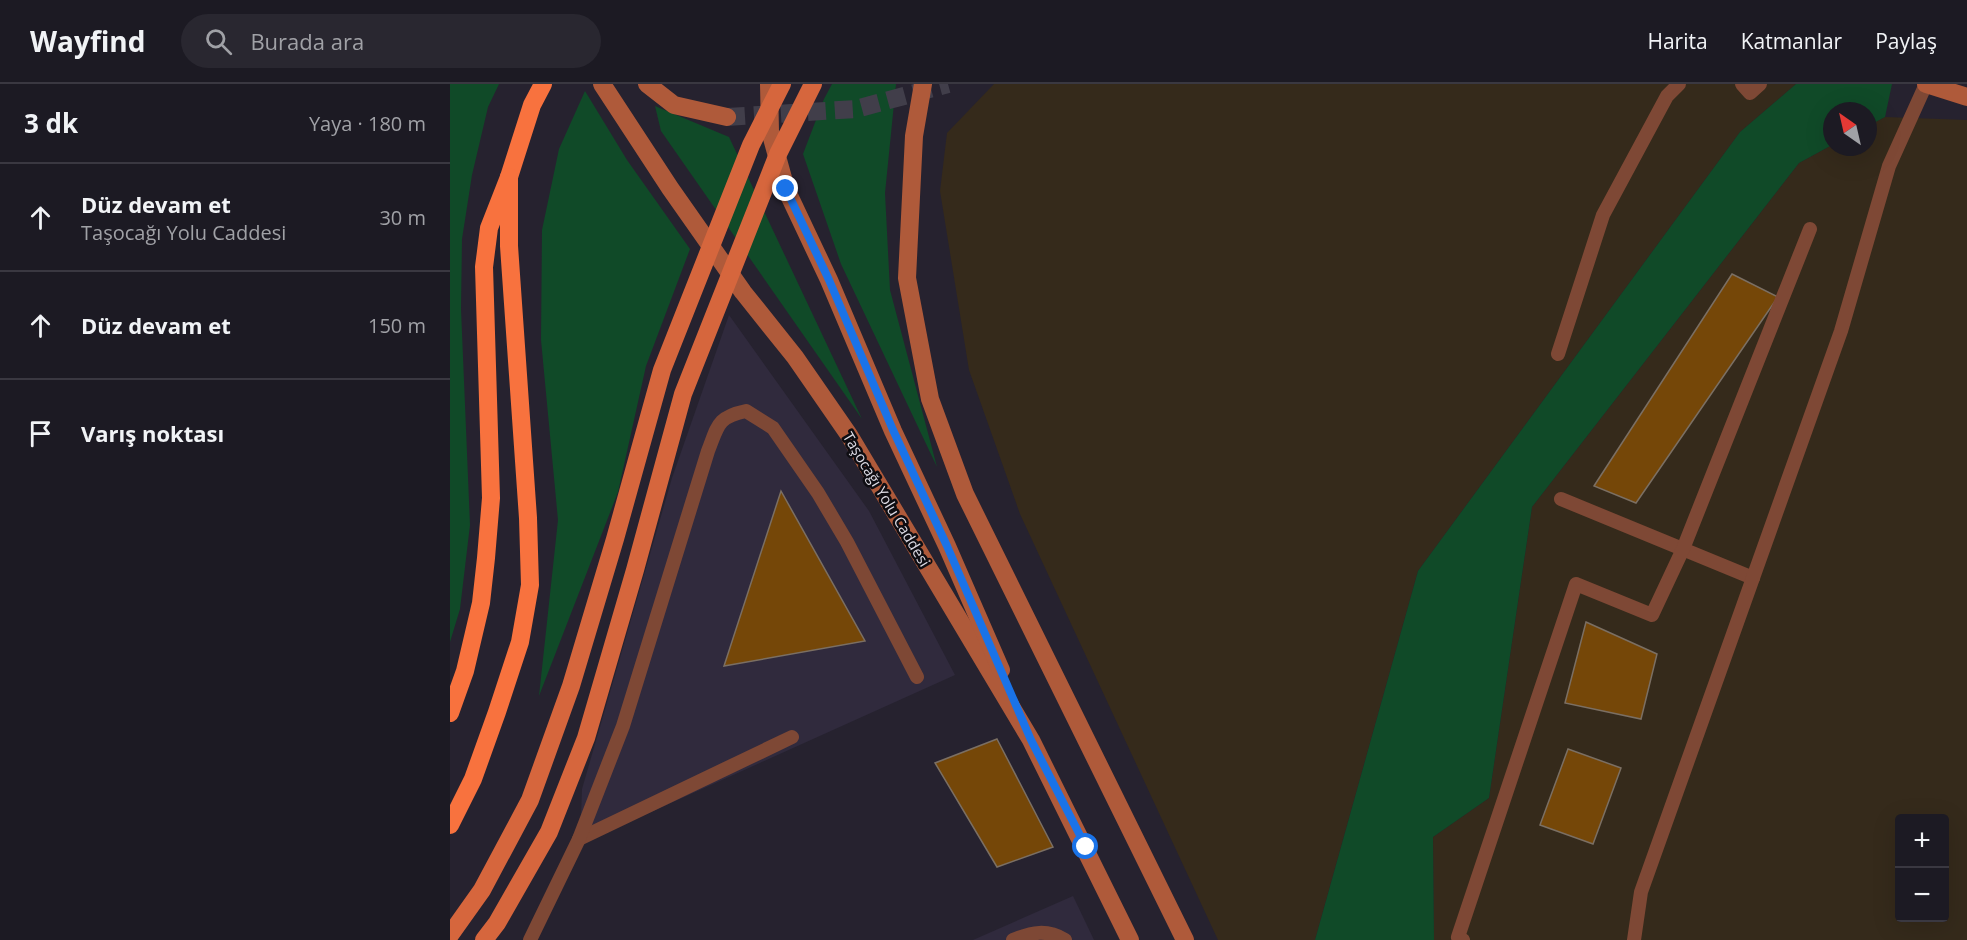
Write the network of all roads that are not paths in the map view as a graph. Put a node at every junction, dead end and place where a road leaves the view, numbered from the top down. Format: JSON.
{"nodes":[{"id":1,"x":543,"y":84,"type":"edge"},
{"id":2,"x":602,"y":84,"type":"edge"},
{"id":3,"x":647,"y":84,"type":"edge"},
{"id":4,"x":769,"y":84,"type":"edge"},
{"id":5,"x":782,"y":84,"type":"edge"},
{"id":6,"x":813,"y":84,"type":"edge"},
{"id":7,"x":923,"y":84,"type":"edge"},
{"id":8,"x":1679,"y":84,"type":"edge"},
{"id":9,"x":1742,"y":84,"type":"edge"},
{"id":10,"x":1760,"y":84,"type":"edge"},
{"id":11,"x":1926,"y":84,"type":"edge"},
{"id":12,"x":1967,"y":98,"type":"edge"},
{"id":13,"x":727,"y":117,"type":"tunnel mouth"},
{"id":14,"x":509,"y":177,"type":"junction"},
{"id":15,"x":1810,"y":229,"type":"dead end"},
{"id":16,"x":1558,"y":354,"type":"dead end"},
{"id":17,"x":1561,"y":499,"type":"dead end"},
{"id":18,"x":1683,"y":549,"type":"junction"},
{"id":19,"x":1753,"y":578,"type":"junction"},
{"id":20,"x":917,"y":677,"type":"dead end"},
{"id":21,"x":450,"y":713,"type":"edge"},
{"id":22,"x":792,"y":737,"type":"dead end"},
{"id":23,"x":1031,"y":740,"type":"junction"},
{"id":24,"x":450,"y":825,"type":"edge"},
{"id":25,"x":579,"y":839,"type":"junction"},
{"id":26,"x":450,"y":935,"type":"edge"},
{"id":27,"x":484,"y":940,"type":"edge"},
{"id":28,"x":530,"y":940,"type":"edge"},
{"id":29,"x":1013,"y":940,"type":"edge"},
{"id":30,"x":1065,"y":940,"type":"edge"},
{"id":31,"x":1131,"y":940,"type":"edge"},
{"id":32,"x":1185,"y":940,"type":"edge"},
{"id":33,"x":1463,"y":940,"type":"edge"},
{"id":34,"x":1634,"y":940,"type":"edge"}],
"edges":[{"from":1,"to":14,"type":"highway"},
{"from":2,"to":23,"type":"main road","name":"Taşocağı Yolu Caddesi"},
{"from":3,"to":13,"type":"main road"},
{"from":4,"to":23,"type":"main road"},
{"from":5,"to":26,"type":"main road","bridge":true},
{"from":6,"to":27,"type":"main road","bridge":true},
{"from":7,"to":32,"type":"main road"},
{"from":8,"to":16,"type":"lane"},
{"from":9,"to":10,"type":"lane"},
{"from":11,"to":12,"type":"main road"},
{"from":11,"to":19,"type":"lane"},
{"from":14,"to":21,"type":"highway"},
{"from":14,"to":24,"type":"highway"},
{"from":15,"to":18,"type":"lane"},
{"from":17,"to":18,"type":"lane"},
{"from":18,"to":19,"type":"lane"},
{"from":18,"to":33,"type":"lane"},
{"from":19,"to":34,"type":"lane"},
{"from":20,"to":25,"type":"lane"},
{"from":22,"to":25,"type":"lane"},
{"from":23,"to":31,"type":"main road","name":"Taşocağı Yolu Caddesi"},
{"from":25,"to":28,"type":"lane"},
{"from":29,"to":30,"type":"lane"}]}
